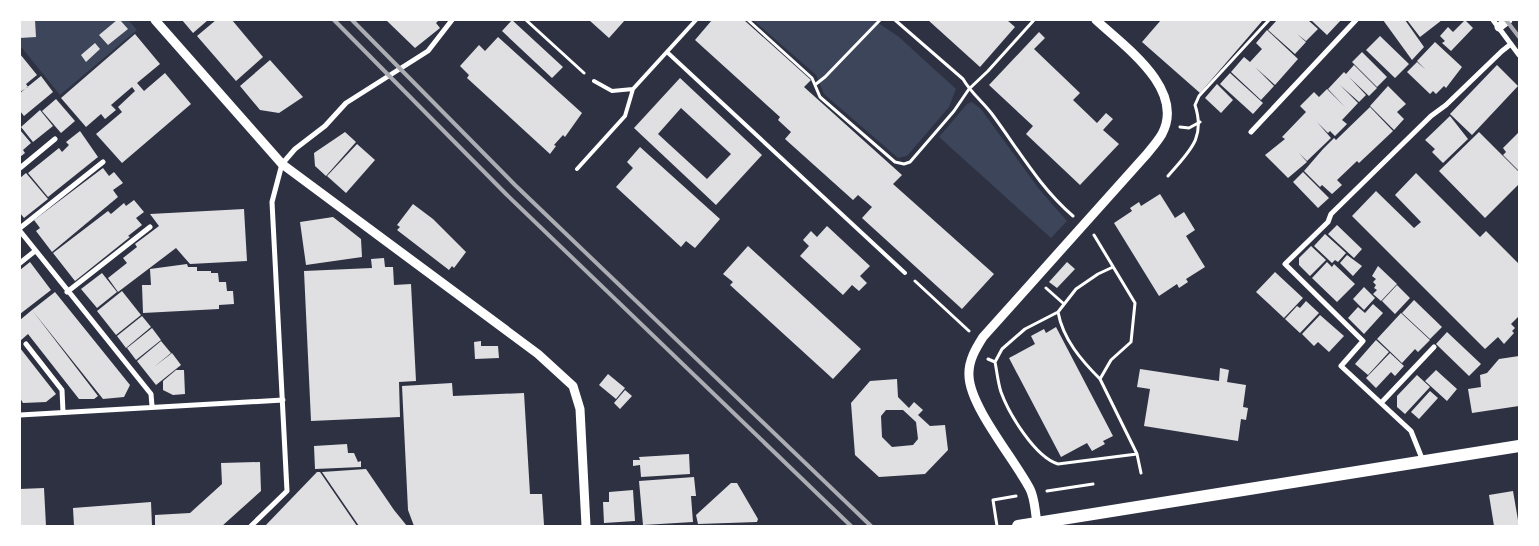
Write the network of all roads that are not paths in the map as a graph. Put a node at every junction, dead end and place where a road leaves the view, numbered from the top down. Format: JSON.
{"nodes":[{"id":1,"x":154,"y":20,"type":"edge"},
{"id":2,"x":452,"y":20,"type":"edge"},
{"id":3,"x":696,"y":20,"type":"edge"},
{"id":4,"x":1096,"y":20,"type":"edge"},
{"id":5,"x":1356,"y":20,"type":"edge"},
{"id":6,"x":1508,"y":20,"type":"edge"},
{"id":7,"x":1496,"y":24,"type":"edge"},
{"id":8,"x":1511,"y":44,"type":"junction"},
{"id":9,"x":667,"y":52,"type":"junction"},
{"id":10,"x":1519,"y":55,"type":"edge"},
{"id":11,"x":594,"y":81,"type":"road end"},
{"id":12,"x":633,"y":90,"type":"junction"},
{"id":13,"x":1251,"y":132,"type":"dead end"},
{"id":14,"x":55,"y":139,"type":"dead end"},
{"id":15,"x":103,"y":162,"type":"dead end"},
{"id":16,"x":282,"y":164,"type":"junction"},
{"id":17,"x":20,"y":168,"type":"edge"},
{"id":18,"x":577,"y":169,"type":"dead end"},
{"id":19,"x":150,"y":227,"type":"dead end"},
{"id":20,"x":20,"y":229,"type":"edge"},
{"id":21,"x":35,"y":251,"type":"junction"},
{"id":22,"x":20,"y":263,"type":"edge"},
{"id":23,"x":905,"y":272,"type":"road end"},
{"id":24,"x":68,"y":292,"type":"junction"},
{"id":25,"x":26,"y":344,"type":"dead end"},
{"id":26,"x":1434,"y":347,"type":"dead end"},
{"id":27,"x":283,"y":400,"type":"junction"},
{"id":28,"x":1381,"y":404,"type":"junction"},
{"id":29,"x":152,"y":406,"type":"junction"},
{"id":30,"x":63,"y":412,"type":"junction"},
{"id":31,"x":20,"y":415,"type":"edge"},
{"id":32,"x":1519,"y":446,"type":"edge"},
{"id":33,"x":1423,"y":462,"type":"junction"},
{"id":34,"x":1038,"y":523,"type":"junction"},
{"id":35,"x":252,"y":526,"type":"edge"},
{"id":36,"x":586,"y":526,"type":"edge"},
{"id":37,"x":1018,"y":526,"type":"edge"}],
"edges":[{"from":1,"to":16,"type":"street"},
{"from":2,"to":16,"type":"street"},
{"from":3,"to":9,"type":"lane"},
{"from":4,"to":34,"type":"street"},
{"from":5,"to":13,"type":"street"},
{"from":6,"to":7,"type":"street"},
{"from":7,"to":8,"type":"street"},
{"from":8,"to":10,"type":"street"},
{"from":8,"to":28,"type":"street"},
{"from":9,"to":12,"type":"lane"},
{"from":9,"to":23,"type":"lane"},
{"from":11,"to":12,"type":"lane"},
{"from":12,"to":18,"type":"lane"},
{"from":14,"to":17,"type":"street"},
{"from":15,"to":20,"type":"street"},
{"from":16,"to":27,"type":"street"},
{"from":16,"to":36,"type":"street"},
{"from":19,"to":24,"type":"street"},
{"from":20,"to":21,"type":"street"},
{"from":21,"to":22,"type":"street"},
{"from":21,"to":24,"type":"street"},
{"from":24,"to":29,"type":"street"},
{"from":25,"to":30,"type":"street"},
{"from":26,"to":28,"type":"street"},
{"from":27,"to":29,"type":"street"},
{"from":27,"to":35,"type":"street"},
{"from":28,"to":33,"type":"street"},
{"from":29,"to":30,"type":"street"},
{"from":30,"to":31,"type":"street"},
{"from":32,"to":33,"type":"main road"},
{"from":33,"to":34,"type":"main road"},
{"from":34,"to":37,"type":"main road"}]}
